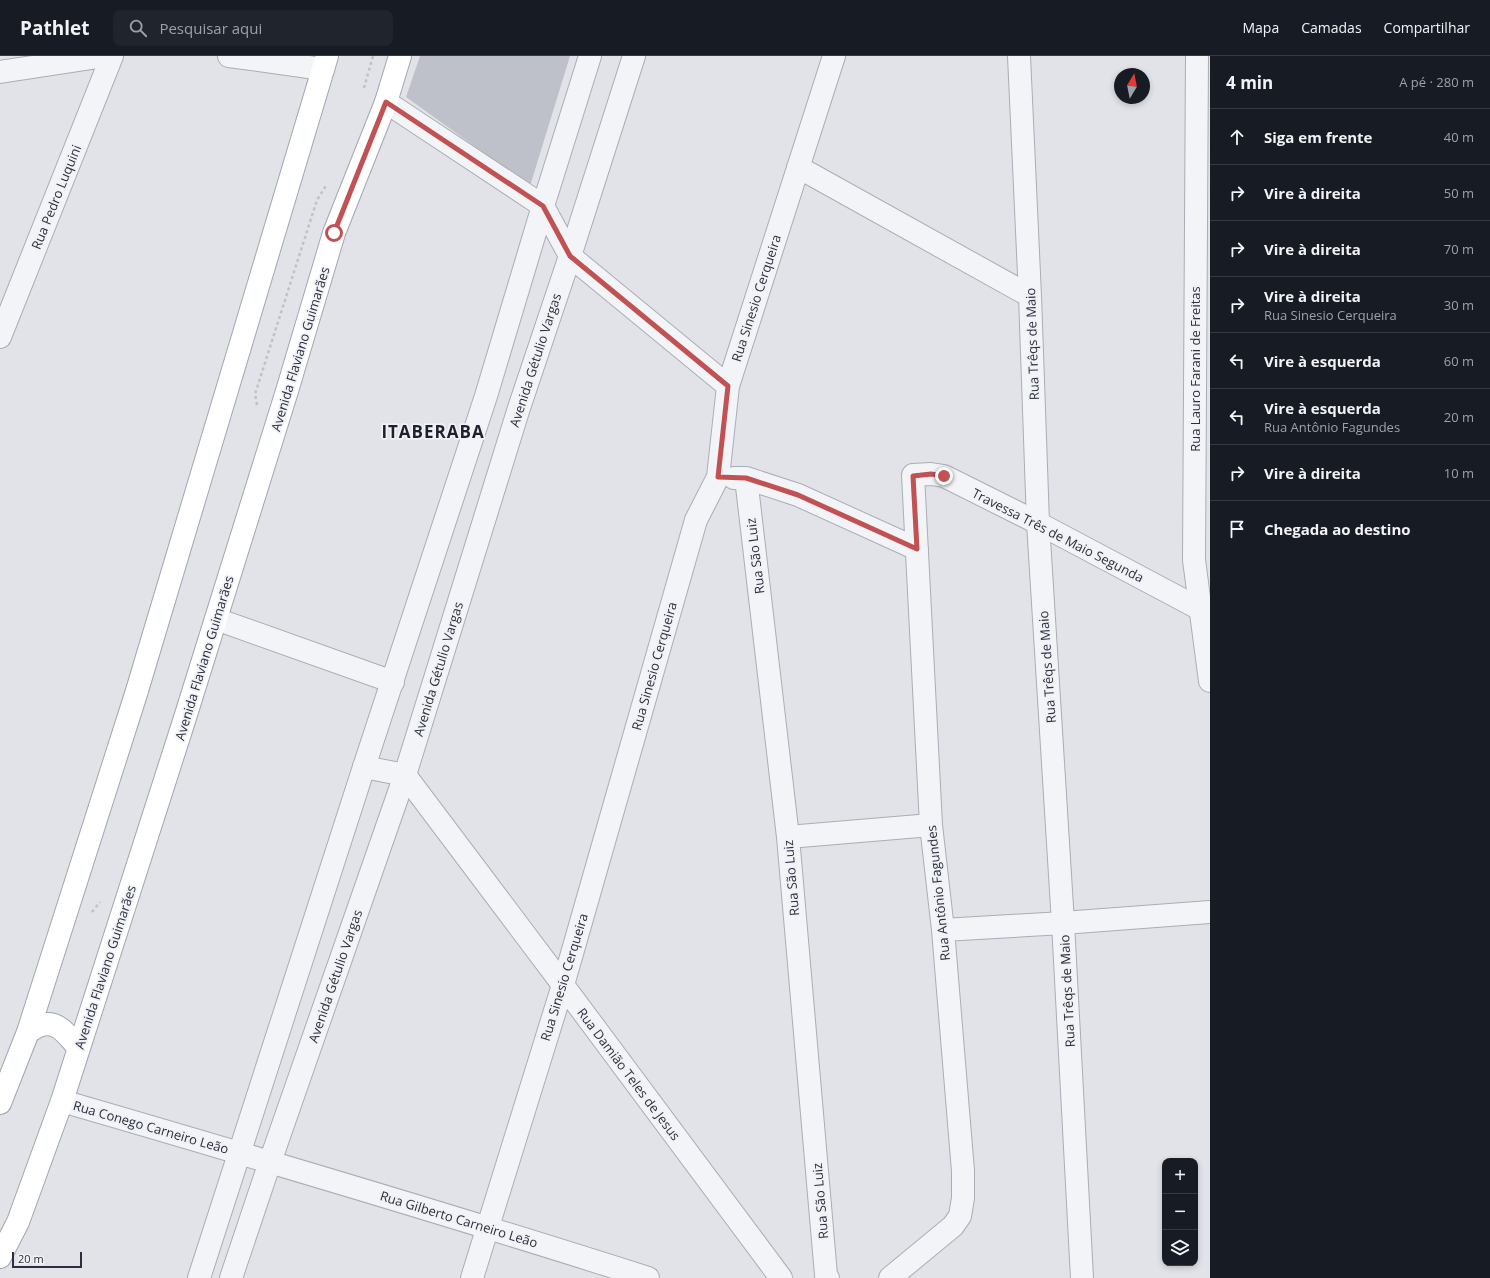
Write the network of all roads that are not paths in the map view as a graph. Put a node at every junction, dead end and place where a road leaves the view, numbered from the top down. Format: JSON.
{"nodes":[{"id":1,"x":105,"y":56,"type":"edge"},
{"id":2,"x":112,"y":56,"type":"edge"},
{"id":3,"x":229,"y":56,"type":"edge"},
{"id":4,"x":400,"y":56,"type":"edge"},
{"id":5,"x":590,"y":56,"type":"edge"},
{"id":6,"x":634,"y":56,"type":"edge"},
{"id":7,"x":834,"y":56,"type":"edge"},
{"id":8,"x":1019,"y":56,"type":"edge"},
{"id":9,"x":1197,"y":56,"type":"edge"},
{"id":10,"x":325,"y":63,"type":"edge"},
{"id":11,"x":0,"y":72,"type":"edge"},
{"id":12,"x":386,"y":102,"type":"junction"},
{"id":13,"x":798,"y":167,"type":"junction"},
{"id":14,"x":543,"y":206,"type":"junction"},
{"id":15,"x":570,"y":256,"type":"junction"},
{"id":16,"x":1030,"y":296,"type":"junction"},
{"id":17,"x":0,"y":337,"type":"edge"},
{"id":18,"x":728,"y":386,"type":"junction"},
{"id":19,"x":486,"y":396,"type":"junction"},
{"id":20,"x":519,"y":408,"type":"junction"},
{"id":21,"x":913,"y":476,"type":"joint"},
{"id":22,"x":718,"y":477,"type":"junction"},
{"id":23,"x":746,"y":478,"type":"junction"},
{"id":24,"x":1038,"y":523,"type":"junction"},
{"id":25,"x":917,"y":549,"type":"junction"},
{"id":26,"x":1205,"y":612,"type":"edge"},
{"id":27,"x":216,"y":619,"type":"junction"},
{"id":28,"x":1210,"y":676,"type":"edge"},
{"id":29,"x":393,"y":682,"type":"junction"},
{"id":30,"x":364,"y":767,"type":"junction"},
{"id":31,"x":405,"y":775,"type":"junction"},
{"id":32,"x":931,"y":825,"type":"junction"},
{"id":33,"x":788,"y":837,"type":"junction"},
{"id":34,"x":1210,"y":912,"type":"edge"},
{"id":35,"x":1063,"y":923,"type":"junction"},
{"id":36,"x":943,"y":930,"type":"junction"},
{"id":37,"x":563,"y":985,"type":"junction"},
{"id":38,"x":28,"y":1032,"type":"junction"},
{"id":39,"x":79,"y":1048,"type":"junction"},
{"id":40,"x":62,"y":1101,"type":"junction"},
{"id":41,"x":0,"y":1103,"type":"edge"},
{"id":42,"x":240,"y":1152,"type":"junction"},
{"id":43,"x":270,"y":1162,"type":"junction"},
{"id":44,"x":487,"y":1226,"type":"junction"},
{"id":45,"x":9,"y":1227,"type":"edge"},
{"id":46,"x":0,"y":1257,"type":"edge"},
{"id":47,"x":825,"y":1277,"type":"edge"},
{"id":48,"x":199,"y":1278,"type":"edge"},
{"id":49,"x":231,"y":1278,"type":"edge"},
{"id":50,"x":472,"y":1278,"type":"edge"},
{"id":51,"x":648,"y":1278,"type":"edge"},
{"id":52,"x":781,"y":1278,"type":"edge"},
{"id":53,"x":890,"y":1278,"type":"edge"},
{"id":54,"x":1082,"y":1278,"type":"edge"}],
"edges":[{"from":1,"to":11,"type":"street"},
{"from":2,"to":17,"type":"street","name":"Rua Pedro Luquini"},
{"from":3,"to":10,"type":"street"},
{"from":4,"to":12,"type":"main road","name":"Avenida Flaviano Guimarães"},
{"from":5,"to":14,"type":"street"},
{"from":6,"to":15,"type":"street","name":"Avenida Gétulio Vargas"},
{"from":7,"to":13,"type":"street","name":"Rua Sinesio Cerqueira"},
{"from":8,"to":16,"type":"street","name":"Rua Trêqs de Maio"},
{"from":9,"to":26,"type":"street","name":"Rua Lauro Farani de Freitas"},
{"from":10,"to":38,"type":"main road"},
{"from":12,"to":14,"type":"street"},
{"from":12,"to":27,"type":"main road","name":"Avenida Flaviano Guimarães"},
{"from":13,"to":16,"type":"street"},
{"from":13,"to":18,"type":"street","name":"Rua Sinesio Cerqueira"},
{"from":14,"to":15,"type":"street"},
{"from":14,"to":19,"type":"street"},
{"from":15,"to":18,"type":"street"},
{"from":15,"to":20,"type":"street","name":"Avenida Gétulio Vargas"},
{"from":16,"to":24,"type":"street","name":"Rua Trêqs de Maio"},
{"from":18,"to":22,"type":"street","name":"Rua Sinesio Cerqueira"},
{"from":19,"to":20,"type":"street"},
{"from":19,"to":29,"type":"street"},
{"from":20,"to":31,"type":"street","name":"Avenida Gétulio Vargas"},
{"from":21,"to":24,"type":"street","name":"Travessa Três de Maio Segunda"},
{"from":21,"to":25,"type":"street","name":"Rua Antônio Fagundes"},
{"from":22,"to":23,"type":"street"},
{"from":22,"to":37,"type":"street","name":"Rua Sinesio Cerqueira"},
{"from":23,"to":25,"type":"street"},
{"from":23,"to":33,"type":"street","name":"Rua São Luiz"},
{"from":24,"to":26,"type":"street","name":"Travessa Três de Maio Segunda"},
{"from":24,"to":35,"type":"street","name":"Rua Trêqs de Maio"},
{"from":25,"to":32,"type":"street","name":"Rua Antônio Fagundes"},
{"from":26,"to":28,"type":"street","name":"Rua Lauro Farani de Freitas"},
{"from":27,"to":29,"type":"street"},
{"from":27,"to":39,"type":"main road","name":"Avenida Flaviano Guimarães"},
{"from":29,"to":30,"type":"street"},
{"from":30,"to":31,"type":"street"},
{"from":30,"to":42,"type":"street"},
{"from":31,"to":37,"type":"street","name":"Rua Damião Teles de Jesus"},
{"from":31,"to":43,"type":"street","name":"Avenida Gétulio Vargas"},
{"from":32,"to":33,"type":"street"},
{"from":32,"to":36,"type":"street","name":"Rua Antônio Fagundes"},
{"from":33,"to":47,"type":"street","name":"Rua São Luiz"},
{"from":34,"to":35,"type":"street"},
{"from":35,"to":36,"type":"street"},
{"from":35,"to":54,"type":"street","name":"Rua Trêqs de Maio"},
{"from":36,"to":53,"type":"street","name":"Rua Antônio Fagundes"},
{"from":37,"to":44,"type":"street","name":"Rua Sinesio Cerqueira"},
{"from":37,"to":52,"type":"street","name":"Rua Damião Teles de Jesus"},
{"from":38,"to":39,"type":"main road"},
{"from":38,"to":41,"type":"main road"},
{"from":39,"to":40,"type":"main road","name":"Avenida Flaviano Guimarães"},
{"from":40,"to":42,"type":"street","name":"Rua Conego Carneiro Leão"},
{"from":40,"to":45,"type":"main road","name":"Avenida Flaviano Guimarães"},
{"from":42,"to":43,"type":"street","name":"Rua Conego Carneiro Leão"},
{"from":42,"to":48,"type":"street"},
{"from":43,"to":44,"type":"street","name":"Rua Gilberto Carneiro Leão"},
{"from":43,"to":49,"type":"street","name":"Avenida Gétulio Vargas"},
{"from":44,"to":50,"type":"street","name":"Rua Sinesio Cerqueira"},
{"from":44,"to":51,"type":"street","name":"Rua Gilberto Carneiro Leão"},
{"from":45,"to":46,"type":"main road","name":"Avenida Flaviano Guimarães"}]}
